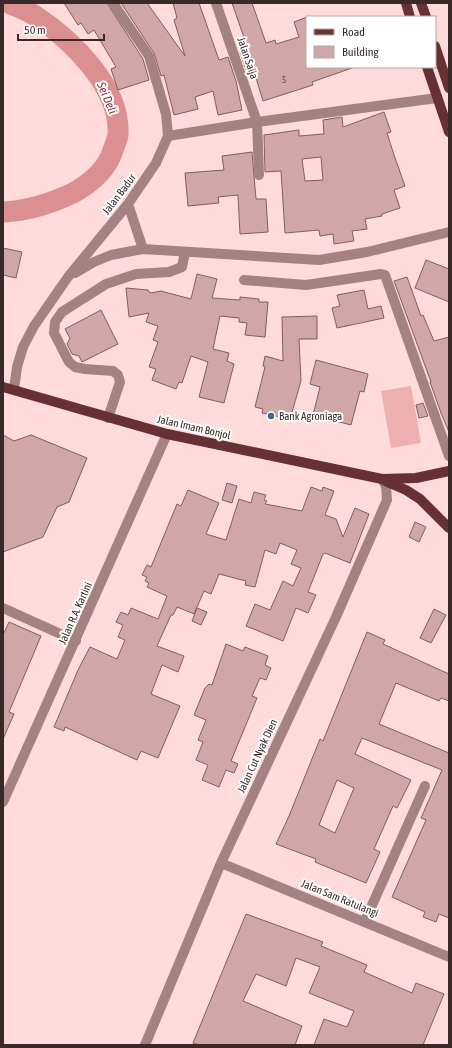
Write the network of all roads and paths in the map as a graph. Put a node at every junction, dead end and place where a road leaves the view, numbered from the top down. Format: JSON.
{"nodes":[{"id":1,"x":113,"y":3,"type":"edge"},
{"id":2,"x":216,"y":3,"type":"edge"},
{"id":3,"x":406,"y":3,"type":"edge"},
{"id":4,"x":421,"y":3,"type":"edge"},
{"id":5,"x":410,"y":16,"type":"edge"},
{"id":6,"x":426,"y":16,"type":"edge"},
{"id":7,"x":436,"y":49,"type":"edge"},
{"id":8,"x":427,"y":68,"type":"edge"},
{"id":9,"x":449,"y":88,"type":"edge"},
{"id":10,"x":437,"y":98,"type":"junction"},
{"id":11,"x":257,"y":122,"type":"junction"},
{"id":12,"x":449,"y":132,"type":"edge"},
{"id":13,"x":168,"y":136,"type":"junction"},
{"id":14,"x":259,"y":176,"type":"dead end"},
{"id":15,"x":128,"y":204,"type":"junction"},
{"id":16,"x":449,"y":232,"type":"edge"},
{"id":17,"x":143,"y":249,"type":"junction"},
{"id":18,"x":185,"y":252,"type":"junction"},
{"id":19,"x":68,"y":277,"type":"junction"},
{"id":20,"x":244,"y":280,"type":"dead end"},
{"id":21,"x":3,"y":387,"type":"edge"},
{"id":22,"x":14,"y":389,"type":"junction"},
{"id":23,"x":108,"y":418,"type":"junction"},
{"id":24,"x":167,"y":434,"type":"junction"},
{"id":25,"x":449,"y":456,"type":"edge"},
{"id":26,"x":449,"y":471,"type":"edge"},
{"id":27,"x":382,"y":479,"type":"junction"},
{"id":28,"x":449,"y":528,"type":"edge"},
{"id":29,"x":3,"y":608,"type":"edge"},
{"id":30,"x":76,"y":641,"type":"junction"},
{"id":31,"x":425,"y":786,"type":"dead end"},
{"id":32,"x":3,"y":802,"type":"edge"},
{"id":33,"x":221,"y":863,"type":"junction"},
{"id":34,"x":365,"y":921,"type":"junction"},
{"id":35,"x":449,"y":957,"type":"edge"},
{"id":36,"x":145,"y":1045,"type":"edge"}],
"edges":[{"from":1,"to":13,"type":"street","name":"Jalan Badur"},
{"from":2,"to":11,"type":"street","name":"Jalan Saija"},
{"from":3,"to":5,"type":"main road"},
{"from":4,"to":6,"type":"main road"},
{"from":7,"to":9,"type":"main road"},
{"from":8,"to":10,"type":"main road"},
{"from":10,"to":11,"type":"street"},
{"from":10,"to":12,"type":"main road"},
{"from":11,"to":13,"type":"street"},
{"from":11,"to":14,"type":"street","name":"Jalan Saija"},
{"from":13,"to":15,"type":"street","name":"Jalan Badur"},
{"from":15,"to":17,"type":"street"},
{"from":15,"to":19,"type":"street","name":"Jalan Badur"},
{"from":16,"to":18,"type":"street"},
{"from":17,"to":18,"type":"street"},
{"from":17,"to":19,"type":"street"},
{"from":18,"to":23,"type":"street"},
{"from":19,"to":22,"type":"street","name":"Jalan Badur"},
{"from":20,"to":25,"type":"street"},
{"from":21,"to":22,"type":"main road","name":"Jalan Imam Bonjol"},
{"from":22,"to":23,"type":"main road","name":"Jalan Imam Bonjol"},
{"from":23,"to":24,"type":"main road","name":"Jalan Imam Bonjol"},
{"from":24,"to":27,"type":"main road","name":"Jalan Imam Bonjol"},
{"from":24,"to":30,"type":"street","name":"Jalan R.A. Kartini"},
{"from":26,"to":27,"type":"main road","name":"Jalan Imam Bonjol"},
{"from":27,"to":28,"type":"main road","name":"Jalan Imam Bonjol"},
{"from":27,"to":33,"type":"street","name":"Jalan Cut Nyak Dien"},
{"from":29,"to":30,"type":"street"},
{"from":30,"to":32,"type":"street","name":"Jalan R.A. Kartini"},
{"from":31,"to":34,"type":"street"},
{"from":33,"to":34,"type":"street","name":"Jalan Sam Ratulangi"},
{"from":33,"to":36,"type":"street","name":"Jalan Cut Nyak Dien"},
{"from":34,"to":35,"type":"street","name":"Jalan Sam Ratulangi"}]}
